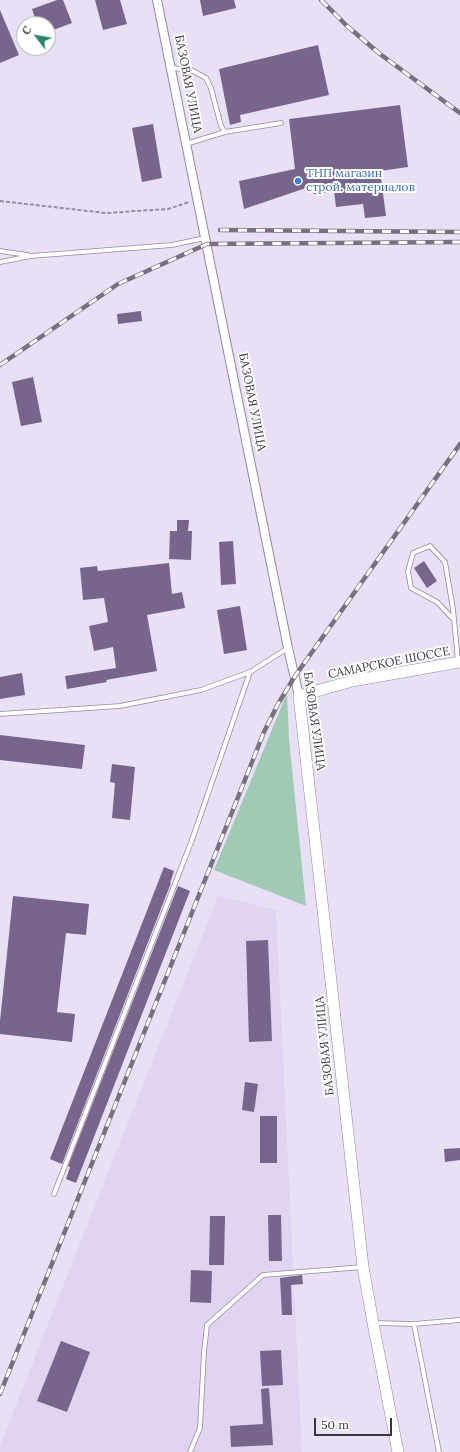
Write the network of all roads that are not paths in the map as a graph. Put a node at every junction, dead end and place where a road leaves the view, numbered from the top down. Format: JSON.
{"nodes":[{"id":1,"x":157,"y":0,"type":"edge"},
{"id":2,"x":172,"y":68,"type":"junction"},
{"id":3,"x":281,"y":123,"type":"dead end"},
{"id":4,"x":225,"y":132,"type":"junction"},
{"id":5,"x":186,"y":144,"type":"junction"},
{"id":6,"x":206,"y":238,"type":"junction"},
{"id":7,"x":0,"y":251,"type":"edge"},
{"id":8,"x":31,"y":256,"type":"junction"},
{"id":9,"x":0,"y":262,"type":"edge"},
{"id":10,"x":454,"y":620,"type":"junction"},
{"id":11,"x":288,"y":648,"type":"junction"},
{"id":12,"x":459,"y":662,"type":"edge"},
{"id":13,"x":250,"y":672,"type":"junction"},
{"id":14,"x":299,"y":696,"type":"junction"},
{"id":15,"x":0,"y":714,"type":"edge"},
{"id":16,"x":54,"y":1194,"type":"dead end"},
{"id":17,"x":363,"y":1267,"type":"junction"},
{"id":18,"x":460,"y":1320,"type":"edge"},
{"id":19,"x":373,"y":1323,"type":"junction"},
{"id":20,"x":414,"y":1324,"type":"junction"},
{"id":21,"x":190,"y":1452,"type":"edge"},
{"id":22,"x":398,"y":1452,"type":"edge"},
{"id":23,"x":439,"y":1452,"type":"edge"}],
"edges":[{"from":1,"to":2,"type":"street","name":"БАЗОВАЯ УЛИЦА"},
{"from":2,"to":4,"type":"lane"},
{"from":2,"to":5,"type":"street","name":"БАЗОВАЯ УЛИЦА"},
{"from":3,"to":4,"type":"lane"},
{"from":4,"to":5,"type":"lane"},
{"from":5,"to":6,"type":"street","name":"БАЗОВАЯ УЛИЦА"},
{"from":6,"to":8,"type":"lane"},
{"from":6,"to":11,"type":"street","name":"БАЗОВАЯ УЛИЦА"},
{"from":7,"to":8,"type":"lane"},
{"from":8,"to":9,"type":"lane"},
{"from":10,"to":10,"type":"lane"},
{"from":10,"to":12,"type":"lane"},
{"from":11,"to":13,"type":"lane"},
{"from":11,"to":14,"type":"street","name":"БАЗОВАЯ УЛИЦА"},
{"from":12,"to":14,"type":"street","name":"САМАРСКОЕ ШОССЕ"},
{"from":13,"to":15,"type":"lane"},
{"from":13,"to":16,"type":"lane"},
{"from":14,"to":17,"type":"street","name":"БАЗОВАЯ УЛИЦА"},
{"from":17,"to":19,"type":"street","name":"БАЗОВАЯ УЛИЦА"},
{"from":17,"to":21,"type":"lane"},
{"from":18,"to":20,"type":"lane"},
{"from":19,"to":20,"type":"lane"},
{"from":19,"to":22,"type":"street","name":"БАЗОВАЯ УЛИЦА"},
{"from":20,"to":23,"type":"lane"}]}
